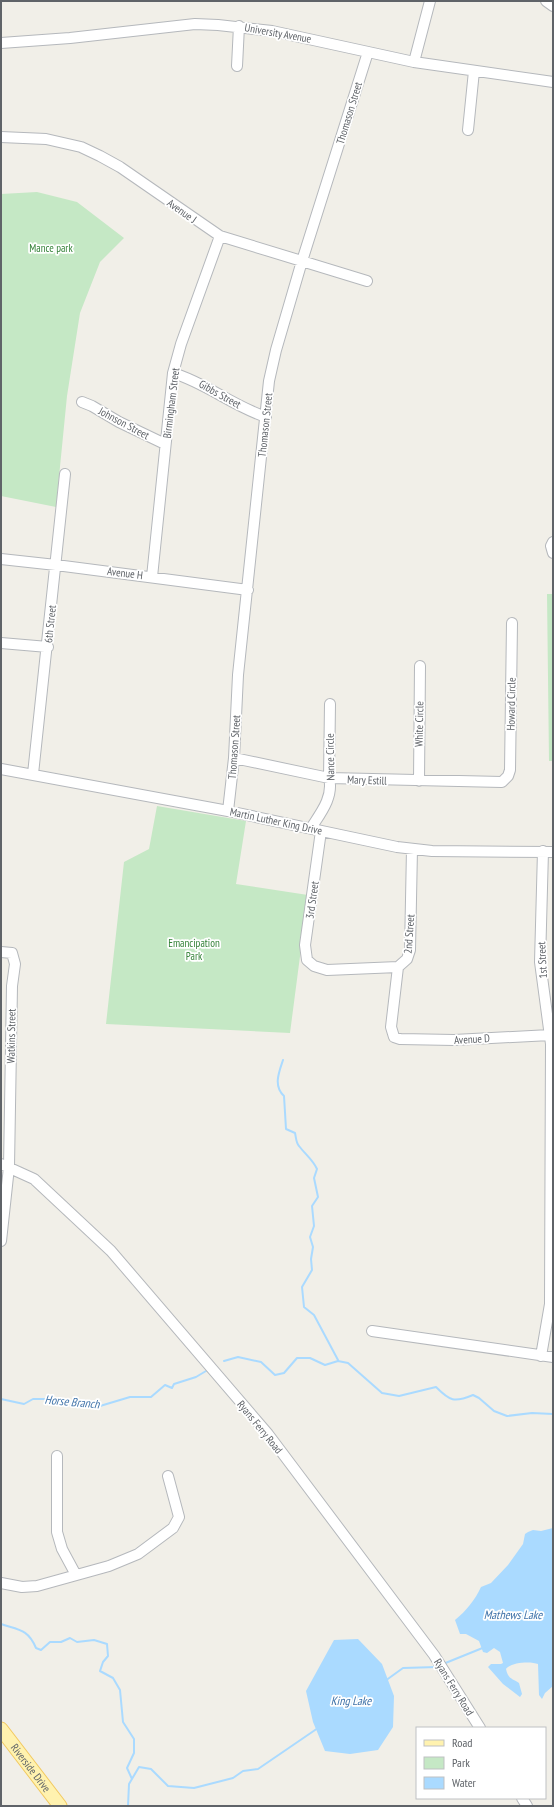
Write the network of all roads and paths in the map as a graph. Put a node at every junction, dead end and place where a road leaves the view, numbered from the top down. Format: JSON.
{"nodes":[{"id":1,"x":430,"y":1,"type":"edge"},
{"id":2,"x":546,"y":1,"type":"edge"},
{"id":3,"x":553,"y":6,"type":"edge"},
{"id":4,"x":239,"y":26,"type":"junction"},
{"id":5,"x":1,"y":43,"type":"edge"},
{"id":6,"x":368,"y":52,"type":"junction"},
{"id":7,"x":414,"y":62,"type":"junction"},
{"id":8,"x":237,"y":66,"type":"dead end"},
{"id":9,"x":474,"y":71,"type":"junction"},
{"id":10,"x":553,"y":82,"type":"edge"},
{"id":11,"x":468,"y":130,"type":"dead end"},
{"id":12,"x":1,"y":137,"type":"edge"},
{"id":13,"x":220,"y":236,"type":"junction"},
{"id":14,"x":302,"y":262,"type":"junction"},
{"id":15,"x":367,"y":281,"type":"dead end"},
{"id":16,"x":173,"y":373,"type":"junction"},
{"id":17,"x":82,"y":402,"type":"dead end"},
{"id":18,"x":266,"y":417,"type":"junction"},
{"id":19,"x":165,"y":444,"type":"junction"},
{"id":20,"x":66,"y":474,"type":"dead end"},
{"id":21,"x":553,"y":542,"type":"edge"},
{"id":22,"x":553,"y":553,"type":"edge"},
{"id":23,"x":1,"y":560,"type":"edge"},
{"id":24,"x":56,"y":565,"type":"junction"},
{"id":25,"x":152,"y":577,"type":"junction"},
{"id":26,"x":248,"y":590,"type":"junction"},
{"id":27,"x":512,"y":623,"type":"dead end"},
{"id":28,"x":1,"y":643,"type":"edge"},
{"id":29,"x":48,"y":647,"type":"junction"},
{"id":30,"x":420,"y":666,"type":"dead end"},
{"id":31,"x":330,"y":704,"type":"dead end"},
{"id":32,"x":234,"y":758,"type":"junction"},
{"id":33,"x":1,"y":769,"type":"edge"},
{"id":34,"x":33,"y":774,"type":"junction"},
{"id":35,"x":329,"y":778,"type":"junction"},
{"id":36,"x":418,"y":781,"type":"junction"},
{"id":37,"x":502,"y":782,"type":"joint"},
{"id":38,"x":228,"y":811,"type":"junction"},
{"id":39,"x":311,"y":828,"type":"junction"},
{"id":40,"x":321,"y":831,"type":"junction"},
{"id":41,"x":412,"y":849,"type":"junction"},
{"id":42,"x":548,"y":852,"type":"edge"},
{"id":43,"x":1,"y":952,"type":"edge"},
{"id":44,"x":398,"y":967,"type":"junction"},
{"id":45,"x":550,"y":1035,"type":"junction"},
{"id":46,"x":394,"y":1037,"type":"joint"},
{"id":47,"x":5,"y":1166,"type":"edge"},
{"id":48,"x":1,"y":1241,"type":"edge"},
{"id":49,"x":372,"y":1331,"type":"dead end"},
{"id":50,"x":541,"y":1356,"type":"junction"},
{"id":51,"x":553,"y":1357,"type":"edge"},
{"id":52,"x":57,"y":1456,"type":"dead end"},
{"id":53,"x":168,"y":1476,"type":"dead end"},
{"id":54,"x":76,"y":1575,"type":"junction"},
{"id":55,"x":1,"y":1583,"type":"edge"},
{"id":56,"x":479,"y":1727,"type":"edge"},
{"id":57,"x":1,"y":1729,"type":"edge"},
{"id":58,"x":60,"y":1806,"type":"edge"}],
"edges":[{"from":1,"to":7,"type":"street"},
{"from":2,"to":3,"type":"street"},
{"from":4,"to":5,"type":"street","name":"University Avenue"},
{"from":4,"to":6,"type":"street","name":"University Avenue"},
{"from":4,"to":8,"type":"street"},
{"from":6,"to":7,"type":"street","name":"University Avenue"},
{"from":6,"to":14,"type":"street","name":"Thomason Street"},
{"from":7,"to":9,"type":"street","name":"University Avenue"},
{"from":9,"to":10,"type":"street","name":"University Avenue"},
{"from":9,"to":11,"type":"street"},
{"from":12,"to":13,"type":"street","name":"Avenue J"},
{"from":13,"to":14,"type":"street","name":"Avenue J"},
{"from":13,"to":16,"type":"street","name":"Birmingham Street"},
{"from":14,"to":15,"type":"street","name":"Avenue J"},
{"from":14,"to":18,"type":"street","name":"Thomason Street"},
{"from":16,"to":18,"type":"street","name":"Gibbs Street"},
{"from":16,"to":19,"type":"street","name":"Birmingham Street"},
{"from":17,"to":19,"type":"street","name":"Johnson Street"},
{"from":18,"to":26,"type":"street","name":"Thomason Street"},
{"from":19,"to":25,"type":"street","name":"Birmingham Street"},
{"from":20,"to":24,"type":"street","name":"6th Street"},
{"from":21,"to":22,"type":"street"},
{"from":23,"to":24,"type":"street","name":"Avenue H"},
{"from":24,"to":25,"type":"street","name":"Avenue H"},
{"from":24,"to":29,"type":"street","name":"6th Street"},
{"from":25,"to":26,"type":"street","name":"Avenue H"},
{"from":26,"to":32,"type":"street","name":"Thomason Street"},
{"from":27,"to":37,"type":"street","name":"Howard Circle"},
{"from":28,"to":29,"type":"street"},
{"from":29,"to":34,"type":"street","name":"6th Street"},
{"from":30,"to":36,"type":"street","name":"White Circle"},
{"from":31,"to":35,"type":"street","name":"Nance Circle"},
{"from":32,"to":35,"type":"street","name":"Mary Estill"},
{"from":32,"to":38,"type":"street","name":"Thomason Street"},
{"from":33,"to":34,"type":"street","name":"Martin Luther King Drive"},
{"from":34,"to":38,"type":"street","name":"Martin Luther King Drive"},
{"from":35,"to":36,"type":"street","name":"Mary Estill"},
{"from":35,"to":39,"type":"street","name":"Nance Circle"},
{"from":36,"to":37,"type":"street","name":"Mary Estill"},
{"from":38,"to":39,"type":"street","name":"Martin Luther King Drive"},
{"from":39,"to":40,"type":"street","name":"Martin Luther King Drive"},
{"from":40,"to":41,"type":"street","name":"Martin Luther King Drive"},
{"from":40,"to":44,"type":"street","name":"3rd Street"},
{"from":41,"to":42,"type":"street","name":"Martin Luther King Drive"},
{"from":41,"to":44,"type":"street","name":"2nd Street"},
{"from":42,"to":45,"type":"street","name":"1st Street"},
{"from":43,"to":47,"type":"street","name":"Watkins Street"},
{"from":44,"to":46,"type":"street","name":"2nd Street"},
{"from":45,"to":46,"type":"street","name":"Avenue D"},
{"from":45,"to":50,"type":"street","name":"1st Street"},
{"from":47,"to":48,"type":"street","name":"Watkins Street"},
{"from":47,"to":56,"type":"street","name":"Ryans Ferry Road"},
{"from":49,"to":50,"type":"street"},
{"from":50,"to":51,"type":"street"},
{"from":52,"to":54,"type":"street"},
{"from":53,"to":54,"type":"street"},
{"from":54,"to":55,"type":"street"},
{"from":57,"to":58,"type":"main road","name":"Riverside Drive"}]}
